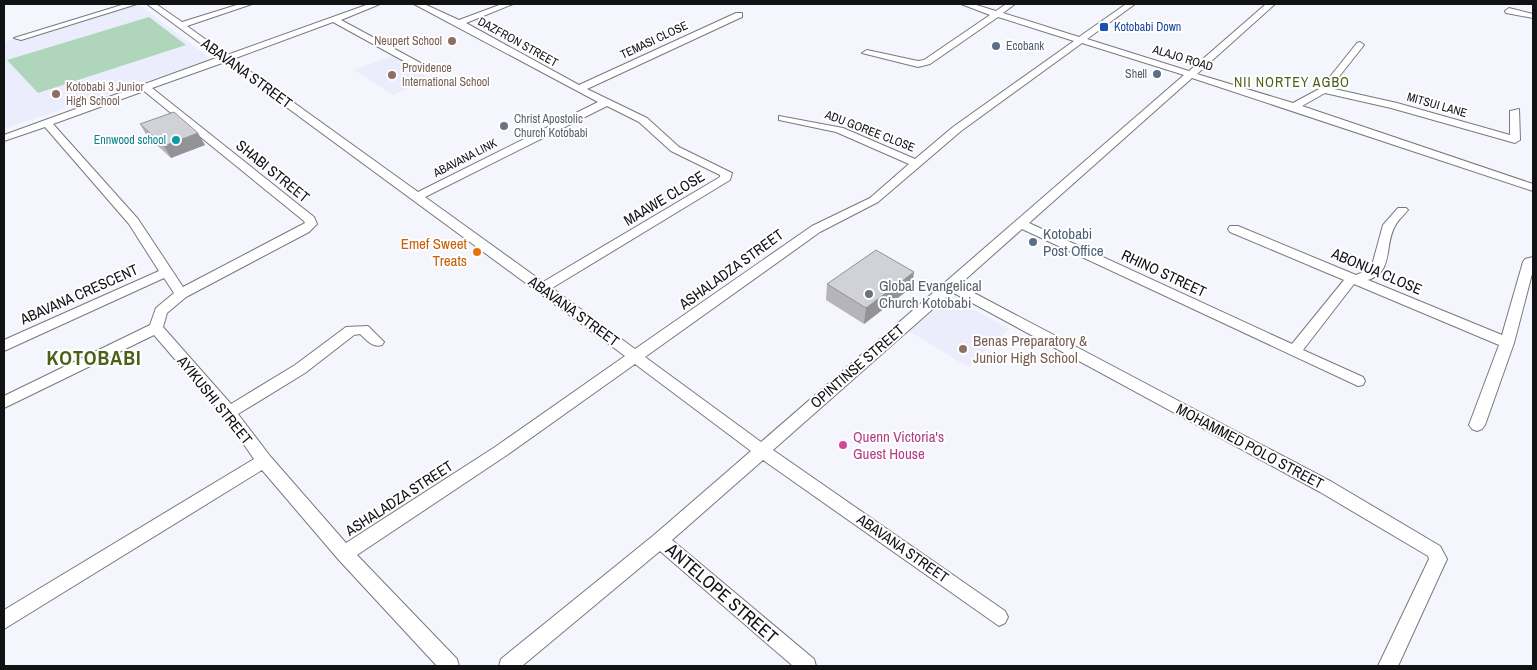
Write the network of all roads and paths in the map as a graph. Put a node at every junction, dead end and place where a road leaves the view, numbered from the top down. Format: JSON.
{"nodes":[{"id":1,"x":134,"y":4,"type":"edge"},
{"id":2,"x":151,"y":4,"type":"edge"},
{"id":3,"x":248,"y":4,"type":"edge"},
{"id":4,"x":376,"y":4,"type":"edge"},
{"id":5,"x":418,"y":4,"type":"edge"},
{"id":6,"x":509,"y":4,"type":"edge"},
{"id":7,"x":965,"y":4,"type":"edge"},
{"id":8,"x":1011,"y":4,"type":"edge"},
{"id":9,"x":1131,"y":4,"type":"edge"},
{"id":10,"x":1271,"y":4,"type":"edge"},
{"id":11,"x":1509,"y":11,"type":"dead end"},
{"id":12,"x":996,"y":12,"type":"junction"},
{"id":13,"x":739,"y":15,"type":"dead end"},
{"id":14,"x":1533,"y":16,"type":"edge"},
{"id":15,"x":333,"y":19,"type":"junction"},
{"id":16,"x":459,"y":23,"type":"junction"},
{"id":17,"x":181,"y":25,"type":"junction"},
{"id":18,"x":18,"y":38,"type":"dead end"},
{"id":19,"x":1080,"y":39,"type":"junction"},
{"id":20,"x":1360,"y":44,"type":"dead end"},
{"id":21,"x":867,"y":53,"type":"dead end"},
{"id":22,"x":226,"y":59,"type":"junction"},
{"id":23,"x":425,"y":69,"type":"dead end"},
{"id":24,"x":1191,"y":74,"type":"junction"},
{"id":25,"x":145,"y":87,"type":"junction"},
{"id":26,"x":579,"y":89,"type":"junction"},
{"id":27,"x":1324,"y":90,"type":"junction"},
{"id":28,"x":605,"y":103,"type":"junction"},
{"id":29,"x":1294,"y":107,"type":"junction"},
{"id":30,"x":1515,"y":111,"type":"dead end"},
{"id":31,"x":783,"y":118,"type":"dead end"},
{"id":32,"x":46,"y":122,"type":"junction"},
{"id":33,"x":4,"y":138,"type":"edge"},
{"id":34,"x":918,"y":164,"type":"junction"},
{"id":35,"x":1533,"y":188,"type":"edge"},
{"id":36,"x":417,"y":197,"type":"junction"},
{"id":37,"x":1402,"y":210,"type":"dead end"},
{"id":38,"x":1020,"y":224,"type":"junction"},
{"id":39,"x":1234,"y":228,"type":"dead end"},
{"id":40,"x":1533,"y":261,"type":"edge"},
{"id":41,"x":168,"y":272,"type":"junction"},
{"id":42,"x":1354,"y":278,"type":"junction"},
{"id":43,"x":952,"y":286,"type":"junction"},
{"id":44,"x":543,"y":288,"type":"junction"},
{"id":45,"x":181,"y":294,"type":"junction"},
{"id":46,"x":156,"y":328,"type":"junction"},
{"id":47,"x":377,"y":342,"type":"dead end"},
{"id":48,"x":1507,"y":344,"type":"junction"},
{"id":49,"x":4,"y":346,"type":"edge"},
{"id":50,"x":1294,"y":351,"type":"junction"},
{"id":51,"x":636,"y":357,"type":"junction"},
{"id":52,"x":1358,"y":382,"type":"dead end"},
{"id":53,"x":4,"y":402,"type":"edge"},
{"id":54,"x":229,"y":412,"type":"junction"},
{"id":55,"x":1477,"y":425,"type":"dead end"},
{"id":56,"x":761,"y":450,"type":"junction"},
{"id":57,"x":264,"y":461,"type":"junction"},
{"id":58,"x":660,"y":540,"type":"junction"},
{"id":59,"x":344,"y":554,"type":"junction"},
{"id":60,"x":999,"y":617,"type":"dead end"},
{"id":61,"x":4,"y":620,"type":"edge"},
{"id":62,"x":450,"y":666,"type":"edge"},
{"id":63,"x":508,"y":666,"type":"edge"},
{"id":64,"x":807,"y":666,"type":"edge"},
{"id":65,"x":1388,"y":666,"type":"edge"}],
"edges":[{"from":1,"to":18,"type":"street"},
{"from":2,"to":17,"type":"street","name":"ABAVANA STREET"},
{"from":3,"to":17,"type":"street"},
{"from":4,"to":15,"type":"street"},
{"from":5,"to":16,"type":"street","name":"DAZFRON STREET"},
{"from":6,"to":16,"type":"street"},
{"from":7,"to":12,"type":"street","name":"ALAJO ROAD"},
{"from":8,"to":12,"type":"street"},
{"from":9,"to":19,"type":"street","name":"ASHALADZA STREET"},
{"from":10,"to":24,"type":"street","name":"OPINTINSE STREET"},
{"from":11,"to":14,"type":"street"},
{"from":12,"to":19,"type":"street","name":"ALAJO ROAD"},
{"from":12,"to":21,"type":"street"},
{"from":13,"to":26,"type":"street","name":"TEMASI CLOSE"},
{"from":15,"to":22,"type":"street"},
{"from":15,"to":23,"type":"street"},
{"from":16,"to":26,"type":"street","name":"DAZFRON STREET"},
{"from":17,"to":22,"type":"street","name":"ABAVANA STREET"},
{"from":19,"to":24,"type":"street","name":"ALAJO ROAD"},
{"from":19,"to":34,"type":"street","name":"ASHALADZA STREET"},
{"from":20,"to":27,"type":"street"},
{"from":22,"to":25,"type":"street"},
{"from":22,"to":36,"type":"street","name":"ABAVANA STREET"},
{"from":24,"to":29,"type":"street","name":"ALAJO ROAD"},
{"from":24,"to":38,"type":"street","name":"OPINTINSE STREET"},
{"from":25,"to":32,"type":"street"},
{"from":25,"to":45,"type":"street","name":"SHABI STREET"},
{"from":26,"to":28,"type":"street","name":"DAZFRON STREET"},
{"from":27,"to":29,"type":"street"},
{"from":27,"to":30,"type":"street","name":"MITSUI LANE"},
{"from":28,"to":36,"type":"street","name":"ABAVANA LINK"},
{"from":28,"to":44,"type":"street","name":"MAAWE CLOSE"},
{"from":29,"to":35,"type":"street","name":"ALAJO ROAD"},
{"from":31,"to":34,"type":"street","name":"ADU GOREE CLOSE"},
{"from":32,"to":33,"type":"street"},
{"from":32,"to":41,"type":"street"},
{"from":34,"to":51,"type":"street","name":"ASHALADZA STREET"},
{"from":36,"to":44,"type":"street","name":"ABAVANA STREET"},
{"from":37,"to":42,"type":"street"},
{"from":38,"to":43,"type":"street","name":"OPINTINSE STREET"},
{"from":38,"to":50,"type":"street","name":"RHINO STREET"},
{"from":39,"to":42,"type":"street","name":"ABONUA CLOSE"},
{"from":40,"to":48,"type":"street"},
{"from":41,"to":45,"type":"street"},
{"from":41,"to":49,"type":"street","name":"ABAVANA CRESCENT"},
{"from":42,"to":48,"type":"street","name":"ABONUA CLOSE"},
{"from":42,"to":50,"type":"street"},
{"from":43,"to":56,"type":"street","name":"OPINTINSE STREET"},
{"from":43,"to":65,"type":"street","name":"MOHAMMED POLO STREET"},
{"from":44,"to":51,"type":"street","name":"ABAVANA STREET"},
{"from":45,"to":46,"type":"street"},
{"from":46,"to":53,"type":"street"},
{"from":46,"to":54,"type":"street","name":"AYIKUSHI STREET"},
{"from":47,"to":54,"type":"street"},
{"from":48,"to":55,"type":"street"},
{"from":50,"to":52,"type":"street","name":"RHINO STREET"},
{"from":51,"to":56,"type":"street","name":"ABAVANA STREET"},
{"from":51,"to":59,"type":"street","name":"ASHALADZA STREET"},
{"from":54,"to":57,"type":"street","name":"AYIKUSHI STREET"},
{"from":56,"to":58,"type":"street","name":"OPINTINSE STREET"},
{"from":56,"to":60,"type":"street","name":"ABAVANA STREET"},
{"from":57,"to":59,"type":"street","name":"AYIKUSHI STREET"},
{"from":57,"to":61,"type":"street"},
{"from":58,"to":63,"type":"street","name":"OPINTINSE STREET"},
{"from":58,"to":64,"type":"street","name":"ANTELOPE STREET"},
{"from":59,"to":62,"type":"street","name":"AYIKUSHI STREET"}]}
